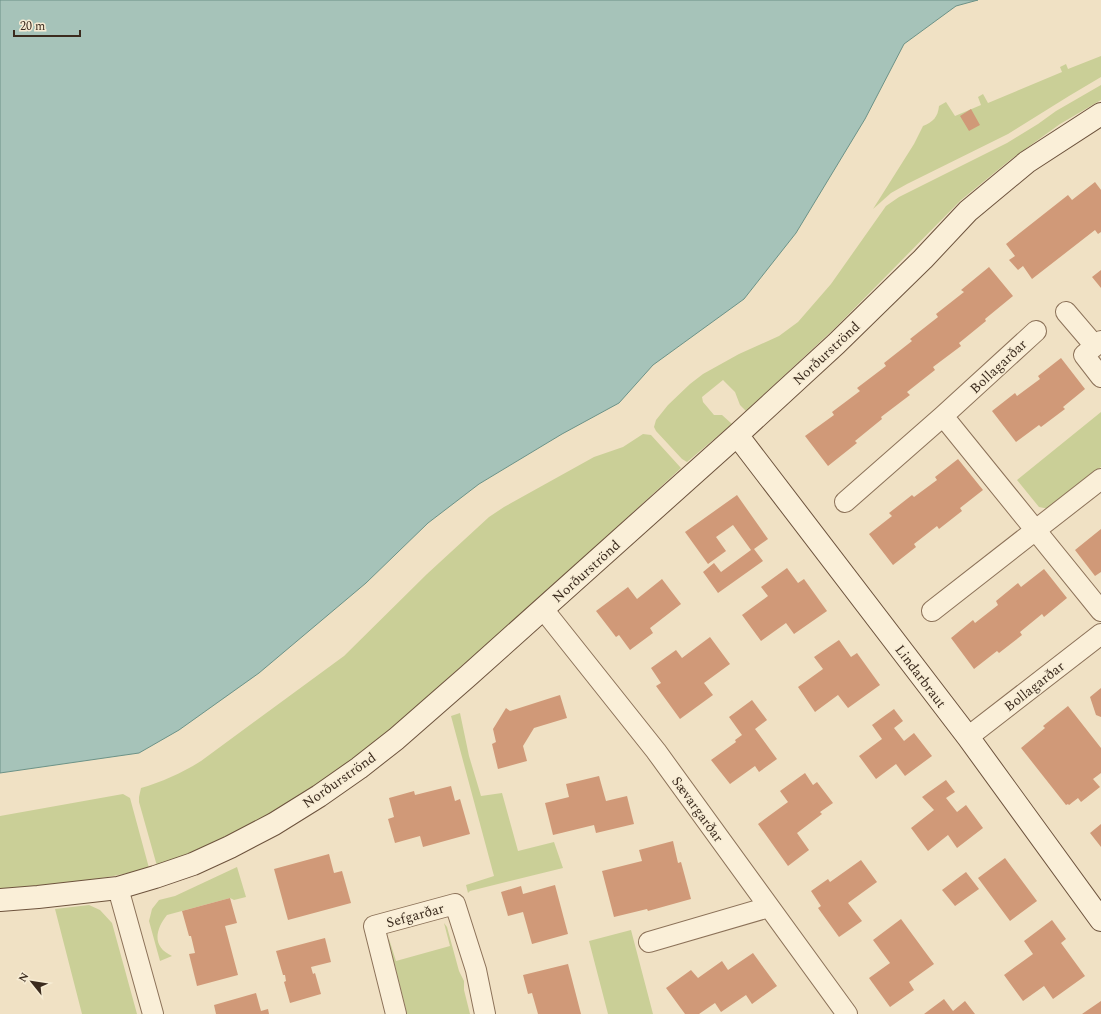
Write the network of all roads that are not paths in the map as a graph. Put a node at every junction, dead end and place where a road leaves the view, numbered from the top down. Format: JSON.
{"nodes":[{"id":1,"x":1101,"y":114,"type":"edge"},
{"id":2,"x":1066,"y":312,"type":"dead end"},
{"id":3,"x":1036,"y":331,"type":"dead end"},
{"id":4,"x":1098,"y":344,"type":"edge"},
{"id":5,"x":1101,"y":377,"type":"edge"},
{"id":6,"x":943,"y":416,"type":"junction"},
{"id":7,"x":737,"y":436,"type":"junction"},
{"id":8,"x":1101,"y":480,"type":"edge"},
{"id":9,"x":845,"y":502,"type":"dead end"},
{"id":10,"x":1036,"y":530,"type":"junction"},
{"id":11,"x":543,"y":609,"type":"junction"},
{"id":12,"x":932,"y":611,"type":"dead end"},
{"id":13,"x":1101,"y":611,"type":"edge"},
{"id":14,"x":1101,"y":634,"type":"edge"},
{"id":15,"x":968,"y":737,"type":"junction"},
{"id":16,"x":118,"y":888,"type":"junction"},
{"id":17,"x":0,"y":900,"type":"edge"},
{"id":18,"x":769,"y":907,"type":"junction"},
{"id":19,"x":1101,"y":920,"type":"edge"},
{"id":20,"x":649,"y":942,"type":"dead end"},
{"id":21,"x":154,"y":1014,"type":"edge"},
{"id":22,"x":396,"y":1014,"type":"edge"},
{"id":23,"x":485,"y":1014,"type":"edge"},
{"id":24,"x":848,"y":1014,"type":"edge"}],
"edges":[{"from":1,"to":7,"type":"street","name":"Norðurströnd"},
{"from":2,"to":4,"type":"street"},
{"from":3,"to":6,"type":"street","name":"Bollagarðar"},
{"from":4,"to":5,"type":"street"},
{"from":6,"to":9,"type":"street","name":"Bollagarðar"},
{"from":6,"to":10,"type":"street"},
{"from":7,"to":11,"type":"street","name":"Norðurströnd"},
{"from":7,"to":15,"type":"street","name":"Lindarbraut"},
{"from":8,"to":10,"type":"street"},
{"from":10,"to":12,"type":"street"},
{"from":10,"to":13,"type":"street"},
{"from":11,"to":16,"type":"street","name":"Norðurströnd"},
{"from":11,"to":18,"type":"street","name":"Sævargarðar"},
{"from":14,"to":15,"type":"street","name":"Bollagarðar"},
{"from":15,"to":19,"type":"street","name":"Lindarbraut"},
{"from":16,"to":17,"type":"street","name":"Norðurströnd"},
{"from":16,"to":21,"type":"street"},
{"from":18,"to":20,"type":"street"},
{"from":18,"to":24,"type":"street","name":"Sævargarðar"},
{"from":22,"to":23,"type":"street","name":"Sefgarðar"}]}
